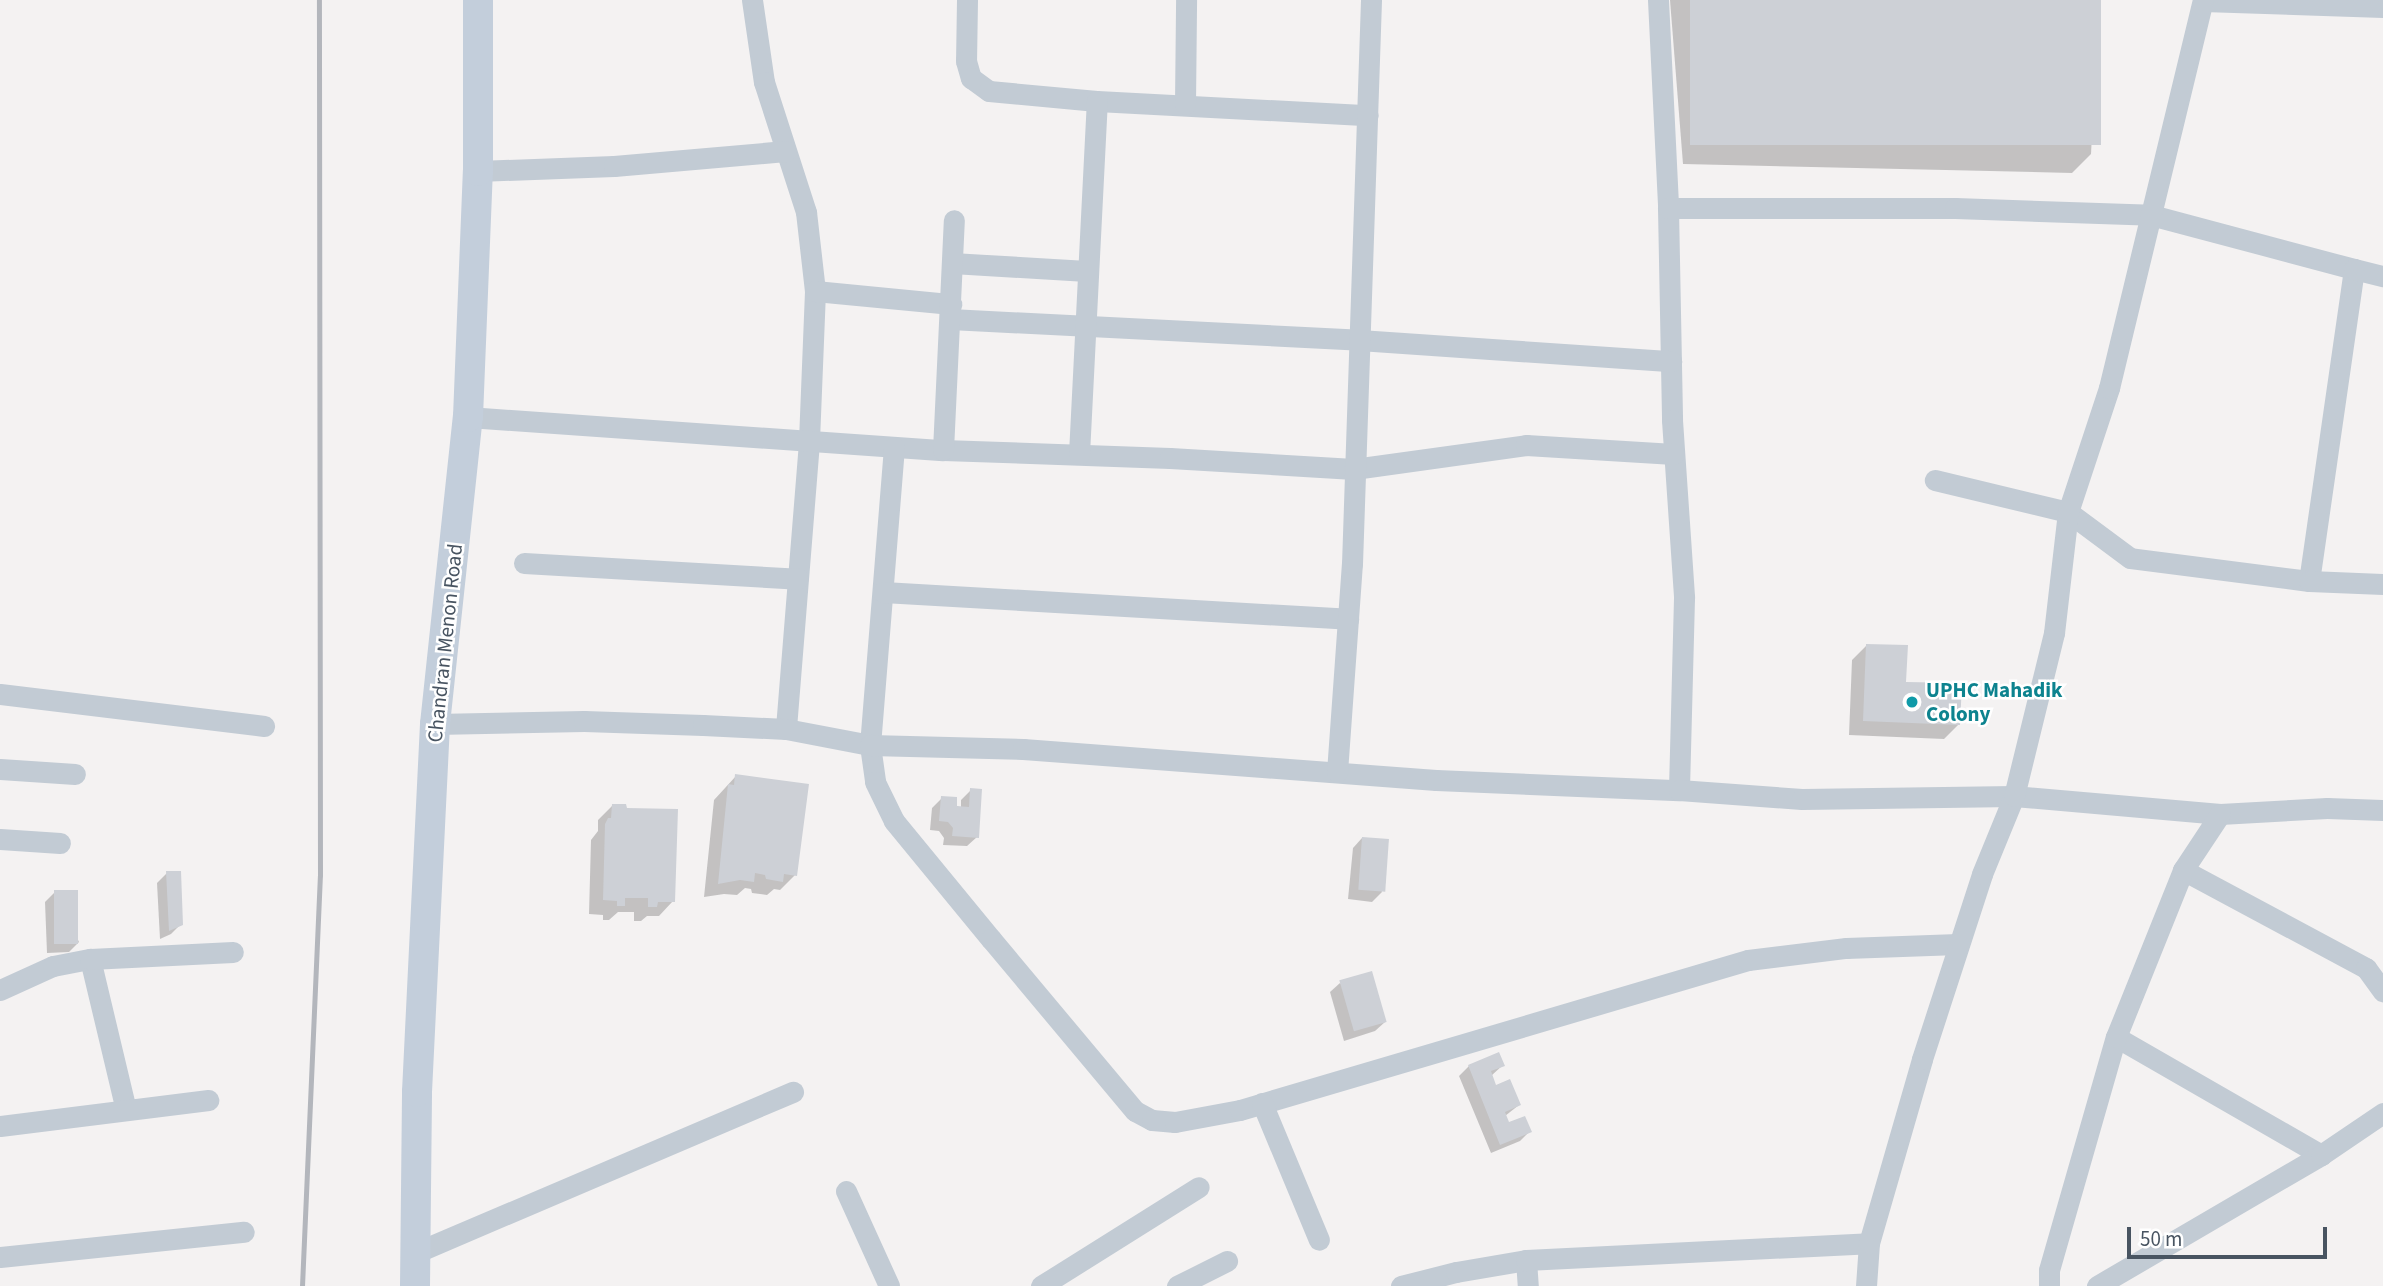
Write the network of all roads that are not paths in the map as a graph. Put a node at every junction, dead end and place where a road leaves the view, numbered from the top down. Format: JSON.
{"nodes":[{"id":1,"x":478,"y":0,"type":"edge"},
{"id":2,"x":752,"y":0,"type":"edge"},
{"id":3,"x":967,"y":0,"type":"edge"},
{"id":4,"x":1186,"y":0,"type":"edge"},
{"id":5,"x":1371,"y":0,"type":"edge"},
{"id":6,"x":1658,"y":0,"type":"edge"},
{"id":7,"x":2203,"y":1,"type":"edge"},
{"id":8,"x":2383,"y":7,"type":"edge"},
{"id":9,"x":1097,"y":101,"type":"junction"},
{"id":10,"x":1185,"y":104,"type":"junction"},
{"id":11,"x":1368,"y":115,"type":"junction"},
{"id":12,"x":785,"y":151,"type":"junction"},
{"id":13,"x":478,"y":171,"type":"junction"},
{"id":14,"x":1668,"y":208,"type":"junction"},
{"id":15,"x":2151,"y":215,"type":"junction"},
{"id":16,"x":954,"y":220,"type":"dead end"},
{"id":17,"x":953,"y":263,"type":"junction"},
{"id":18,"x":2354,"y":269,"type":"junction"},
{"id":19,"x":1087,"y":271,"type":"junction"},
{"id":20,"x":2383,"y":276,"type":"edge"},
{"id":21,"x":815,"y":291,"type":"junction"},
{"id":22,"x":951,"y":312,"type":"junction"},
{"id":23,"x":1085,"y":327,"type":"junction"},
{"id":24,"x":1359,"y":340,"type":"junction"},
{"id":25,"x":1671,"y":361,"type":"junction"},
{"id":26,"x":468,"y":417,"type":"junction"},
{"id":27,"x":810,"y":442,"type":"junction"},
{"id":28,"x":894,"y":447,"type":"junction"},
{"id":29,"x":943,"y":450,"type":"junction"},
{"id":30,"x":1079,"y":454,"type":"junction"},
{"id":31,"x":1674,"y":454,"type":"junction"},
{"id":32,"x":1354,"y":469,"type":"junction"},
{"id":33,"x":1935,"y":480,"type":"dead end"},
{"id":34,"x":2068,"y":512,"type":"junction"},
{"id":35,"x":524,"y":563,"type":"dead end"},
{"id":36,"x":798,"y":579,"type":"junction"},
{"id":37,"x":2309,"y":580,"type":"junction"},
{"id":38,"x":2383,"y":584,"type":"edge"},
{"id":39,"x":883,"y":592,"type":"junction"},
{"id":40,"x":1348,"y":619,"type":"junction"},
{"id":41,"x":0,"y":694,"type":"edge"},
{"id":42,"x":435,"y":724,"type":"junction"},
{"id":43,"x":264,"y":726,"type":"dead end"},
{"id":44,"x":786,"y":729,"type":"junction"},
{"id":45,"x":870,"y":745,"type":"junction"},
{"id":46,"x":0,"y":769,"type":"edge"},
{"id":47,"x":1337,"y":772,"type":"junction"},
{"id":48,"x":75,"y":774,"type":"dead end"},
{"id":49,"x":1679,"y":790,"type":"junction"},
{"id":50,"x":2014,"y":796,"type":"junction"},
{"id":51,"x":2383,"y":810,"type":"edge"},
{"id":52,"x":2220,"y":814,"type":"junction"},
{"id":53,"x":0,"y":839,"type":"edge"},
{"id":54,"x":60,"y":843,"type":"dead end"},
{"id":55,"x":2183,"y":870,"type":"junction"},
{"id":56,"x":1958,"y":944,"type":"junction"},
{"id":57,"x":233,"y":952,"type":"dead end"},
{"id":58,"x":90,"y":958,"type":"junction"},
{"id":59,"x":0,"y":990,"type":"edge"},
{"id":60,"x":2383,"y":991,"type":"edge"},
{"id":61,"x":2116,"y":1037,"type":"junction"},
{"id":62,"x":793,"y":1093,"type":"dead end"},
{"id":63,"x":208,"y":1100,"type":"dead end"},
{"id":64,"x":1262,"y":1103,"type":"junction"},
{"id":65,"x":126,"y":1110,"type":"junction"},
{"id":66,"x":2383,"y":1113,"type":"edge"},
{"id":67,"x":0,"y":1126,"type":"edge"},
{"id":68,"x":2321,"y":1155,"type":"junction"},
{"id":69,"x":1199,"y":1187,"type":"dead end"},
{"id":70,"x":846,"y":1191,"type":"dead end"},
{"id":71,"x":244,"y":1232,"type":"dead end"},
{"id":72,"x":1319,"y":1240,"type":"dead end"},
{"id":73,"x":1869,"y":1243,"type":"junction"},
{"id":74,"x":415,"y":1253,"type":"junction"},
{"id":75,"x":0,"y":1257,"type":"edge"},
{"id":76,"x":1526,"y":1260,"type":"junction"},
{"id":77,"x":1227,"y":1261,"type":"dead end"},
{"id":78,"x":1456,"y":1279,"type":"edge"},
{"id":79,"x":415,"y":1286,"type":"edge"},
{"id":80,"x":889,"y":1286,"type":"edge"},
{"id":81,"x":1041,"y":1286,"type":"edge"},
{"id":82,"x":1177,"y":1286,"type":"edge"},
{"id":83,"x":1401,"y":1286,"type":"edge"},
{"id":84,"x":1528,"y":1286,"type":"edge"},
{"id":85,"x":1866,"y":1286,"type":"edge"},
{"id":86,"x":2049,"y":1286,"type":"edge"},
{"id":87,"x":2097,"y":1286,"type":"edge"}],
"edges":[{"from":1,"to":13,"type":"street","name":"Chandran Menon Road"},
{"from":2,"to":12,"type":"street"},
{"from":3,"to":9,"type":"street"},
{"from":4,"to":10,"type":"street"},
{"from":5,"to":11,"type":"street"},
{"from":6,"to":14,"type":"street"},
{"from":7,"to":8,"type":"street"},
{"from":7,"to":15,"type":"street"},
{"from":9,"to":10,"type":"street"},
{"from":9,"to":19,"type":"street"},
{"from":10,"to":11,"type":"street"},
{"from":11,"to":24,"type":"street"},
{"from":12,"to":13,"type":"street"},
{"from":12,"to":21,"type":"street"},
{"from":13,"to":26,"type":"street","name":"Chandran Menon Road"},
{"from":14,"to":15,"type":"street"},
{"from":14,"to":25,"type":"street"},
{"from":15,"to":18,"type":"street"},
{"from":15,"to":34,"type":"street"},
{"from":16,"to":17,"type":"street"},
{"from":17,"to":19,"type":"street"},
{"from":17,"to":22,"type":"street"},
{"from":18,"to":20,"type":"street"},
{"from":18,"to":37,"type":"street"},
{"from":19,"to":23,"type":"street"},
{"from":21,"to":22,"type":"street"},
{"from":21,"to":27,"type":"street"},
{"from":22,"to":23,"type":"street"},
{"from":22,"to":29,"type":"street"},
{"from":23,"to":24,"type":"street"},
{"from":23,"to":30,"type":"street"},
{"from":24,"to":25,"type":"street"},
{"from":24,"to":32,"type":"street"},
{"from":25,"to":31,"type":"street"},
{"from":26,"to":27,"type":"street"},
{"from":26,"to":42,"type":"street","name":"Chandran Menon Road"},
{"from":27,"to":28,"type":"street"},
{"from":27,"to":36,"type":"street"},
{"from":28,"to":29,"type":"street"},
{"from":28,"to":39,"type":"street"},
{"from":29,"to":30,"type":"street"},
{"from":30,"to":32,"type":"street"},
{"from":31,"to":32,"type":"street"},
{"from":31,"to":49,"type":"street"},
{"from":32,"to":40,"type":"street"},
{"from":33,"to":34,"type":"street"},
{"from":34,"to":37,"type":"street"},
{"from":34,"to":50,"type":"street"},
{"from":35,"to":36,"type":"street"},
{"from":36,"to":44,"type":"street"},
{"from":37,"to":38,"type":"street"},
{"from":39,"to":40,"type":"street"},
{"from":39,"to":45,"type":"street"},
{"from":40,"to":47,"type":"street"},
{"from":41,"to":43,"type":"street"},
{"from":42,"to":44,"type":"street"},
{"from":42,"to":74,"type":"street","name":"Chandran Menon Road"},
{"from":44,"to":45,"type":"street"},
{"from":45,"to":47,"type":"street"},
{"from":45,"to":64,"type":"street"},
{"from":46,"to":48,"type":"street"},
{"from":47,"to":49,"type":"street"},
{"from":49,"to":50,"type":"street"},
{"from":50,"to":52,"type":"street"},
{"from":50,"to":56,"type":"street"},
{"from":51,"to":52,"type":"street"},
{"from":52,"to":55,"type":"street"},
{"from":53,"to":54,"type":"street"},
{"from":55,"to":60,"type":"street"},
{"from":55,"to":61,"type":"street"},
{"from":56,"to":64,"type":"street"},
{"from":56,"to":73,"type":"street"},
{"from":57,"to":58,"type":"street"},
{"from":58,"to":59,"type":"street"},
{"from":58,"to":65,"type":"street"},
{"from":61,"to":68,"type":"street"},
{"from":61,"to":86,"type":"street"},
{"from":62,"to":74,"type":"street"},
{"from":63,"to":65,"type":"street"},
{"from":64,"to":72,"type":"street"},
{"from":65,"to":67,"type":"street"},
{"from":66,"to":68,"type":"street"},
{"from":68,"to":87,"type":"street"},
{"from":69,"to":81,"type":"street"},
{"from":70,"to":80,"type":"street"},
{"from":71,"to":75,"type":"street"},
{"from":73,"to":76,"type":"street"},
{"from":73,"to":85,"type":"street"},
{"from":74,"to":79,"type":"street","name":"Chandran Menon Road"},
{"from":76,"to":78,"type":"street"},
{"from":76,"to":84,"type":"street"},
{"from":77,"to":82,"type":"street"},
{"from":78,"to":83,"type":"street"}]}
